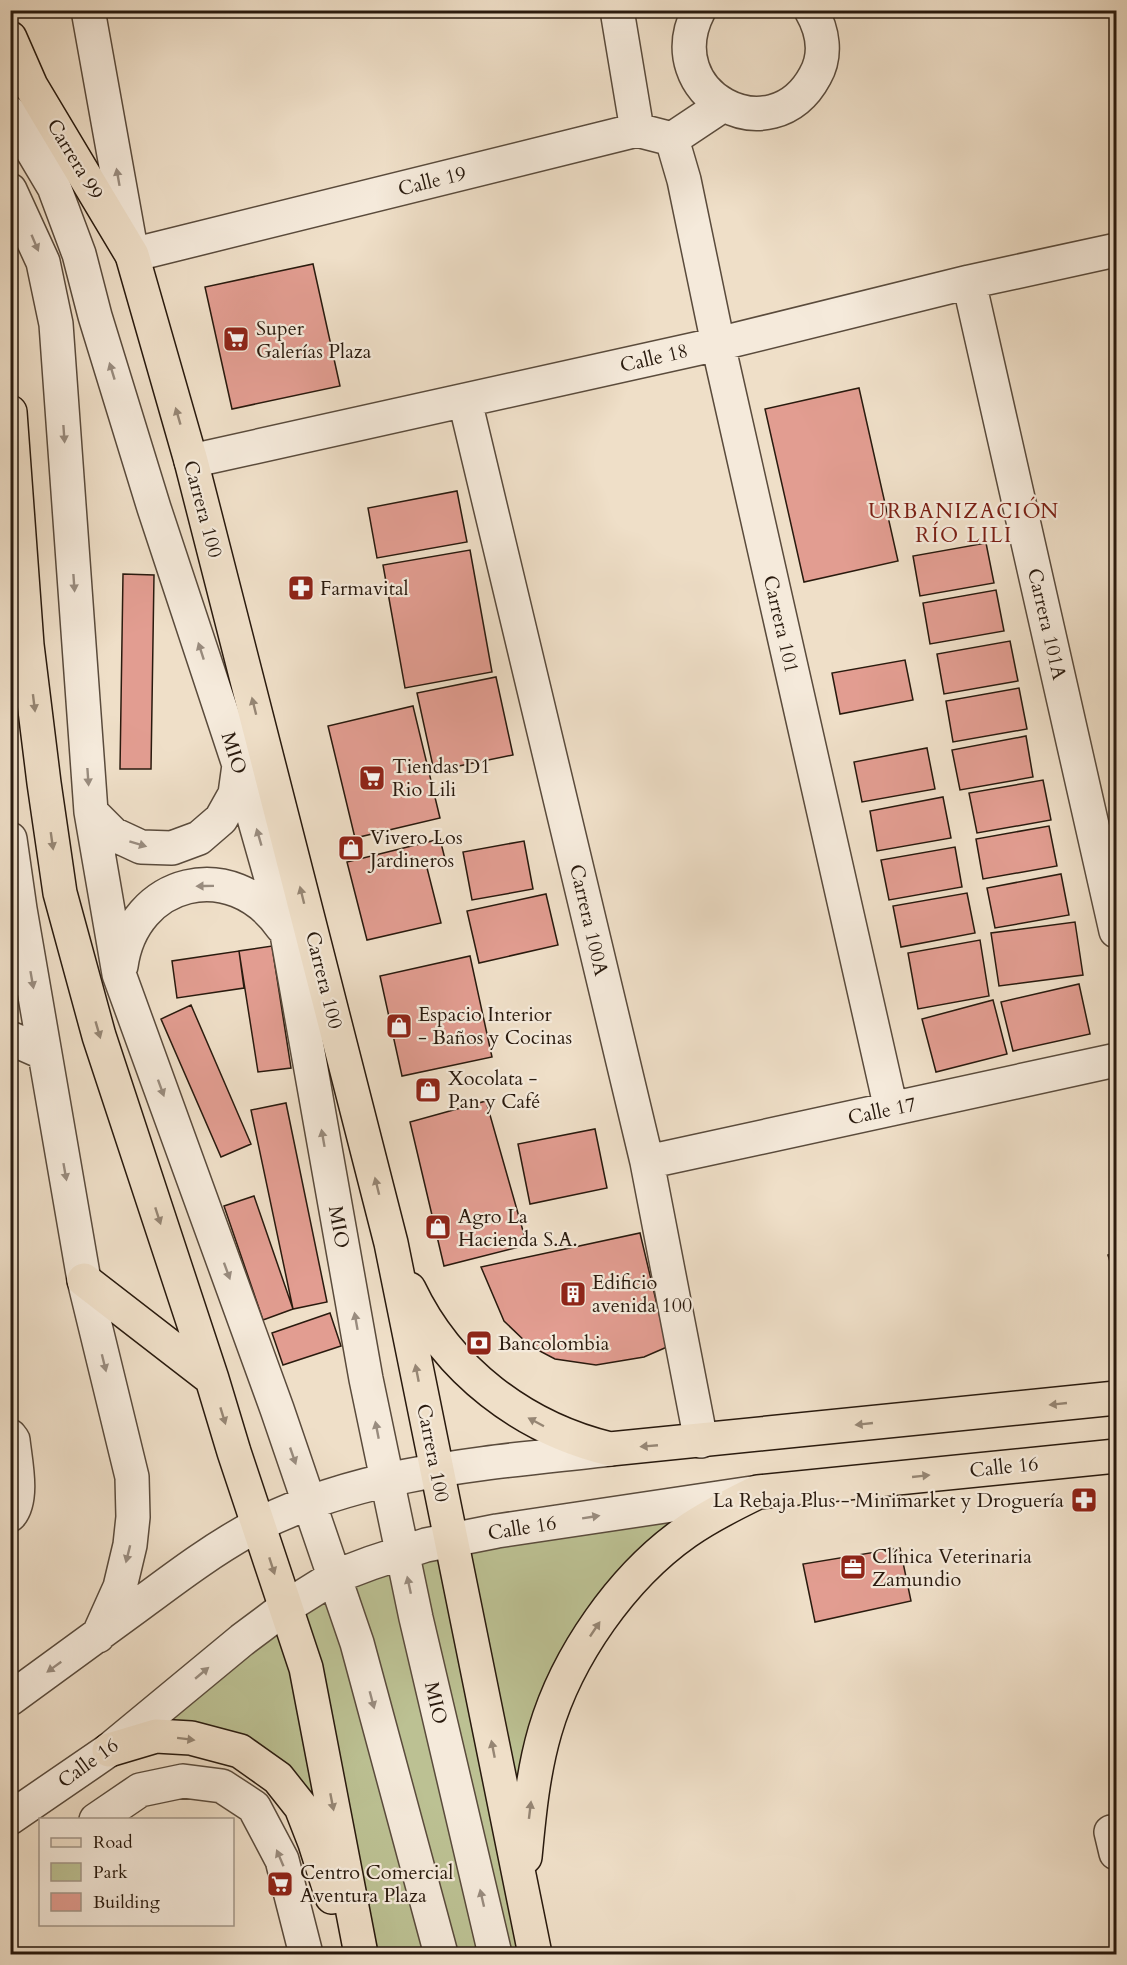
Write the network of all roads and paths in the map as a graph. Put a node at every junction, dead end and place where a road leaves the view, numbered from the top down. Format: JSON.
{"nodes":[{"id":1,"x":88,"y":10,"type":"edge"},
{"id":2,"x":617,"y":10,"type":"edge"},
{"id":3,"x":699,"y":10,"type":"edge"},
{"id":4,"x":811,"y":10,"type":"edge"},
{"id":5,"x":10,"y":38,"type":"edge"},
{"id":6,"x":21,"y":78,"type":"edge"},
{"id":7,"x":723,"y":105,"type":"junction"},
{"id":8,"x":10,"y":113,"type":"edge"},
{"id":9,"x":637,"y":130,"type":"junction"},
{"id":10,"x":672,"y":139,"type":"junction"},
{"id":11,"x":10,"y":190,"type":"edge"},
{"id":12,"x":1116,"y":250,"type":"edge"},
{"id":13,"x":132,"y":255,"type":"junction"},
{"id":14,"x":969,"y":282,"type":"junction"},
{"id":15,"x":718,"y":344,"type":"junction"},
{"id":16,"x":465,"y":401,"type":"junction"},
{"id":17,"x":10,"y":412,"type":"edge"},
{"id":18,"x":190,"y":461,"type":"junction"},
{"id":19,"x":19,"y":647,"type":"edge"},
{"id":20,"x":239,"y":765,"type":"junction"},
{"id":21,"x":91,"y":812,"type":"junction"},
{"id":22,"x":10,"y":839,"type":"edge"},
{"id":23,"x":15,"y":912,"type":"edge"},
{"id":24,"x":1116,"y":931,"type":"edge"},
{"id":25,"x":287,"y":934,"type":"junction"},
{"id":26,"x":119,"y":974,"type":"junction"},
{"id":27,"x":10,"y":1038,"type":"edge"},
{"id":28,"x":44,"y":1053,"type":"junction"},
{"id":29,"x":1116,"y":1060,"type":"edge"},
{"id":30,"x":891,"y":1109,"type":"junction"},
{"id":31,"x":646,"y":1162,"type":"junction"},
{"id":32,"x":391,"y":1242,"type":"junction"},
{"id":33,"x":84,"y":1280,"type":"junction"},
{"id":34,"x":212,"y":1379,"type":"junction"},
{"id":35,"x":1116,"y":1398,"type":"edge"},
{"id":36,"x":11,"y":1439,"type":"edge"},
{"id":37,"x":701,"y":1441,"type":"junction"},
{"id":38,"x":610,"y":1449,"type":"junction"},
{"id":39,"x":1116,"y":1456,"type":"edge"},
{"id":40,"x":437,"y":1471,"type":"junction"},
{"id":41,"x":387,"y":1480,"type":"junction"},
{"id":42,"x":758,"y":1492,"type":"junction"},
{"id":43,"x":309,"y":1503,"type":"junction"},
{"id":44,"x":10,"y":1515,"type":"edge"},
{"id":45,"x":258,"y":1525,"type":"junction"},
{"id":46,"x":451,"y":1540,"type":"junction"},
{"id":47,"x":402,"y":1552,"type":"junction"},
{"id":48,"x":334,"y":1577,"type":"junction"},
{"id":49,"x":286,"y":1607,"type":"junction"},
{"id":50,"x":98,"y":1636,"type":"junction"},
{"id":51,"x":10,"y":1699,"type":"edge"},
{"id":52,"x":109,"y":1750,"type":"junction"},
{"id":53,"x":99,"y":1818,"type":"edge"},
{"id":54,"x":23,"y":1821,"type":"edge"},
{"id":55,"x":521,"y":1889,"type":"junction"},
{"id":56,"x":306,"y":1954,"type":"edge"},
{"id":57,"x":350,"y":1954,"type":"edge"},
{"id":58,"x":361,"y":1954,"type":"edge"},
{"id":59,"x":441,"y":1954,"type":"edge"},
{"id":60,"x":495,"y":1954,"type":"edge"},
{"id":61,"x":536,"y":1954,"type":"edge"}],
"edges":[{"from":13,"to":1,"type":"street","name":"Carrera 100","one_way":true},
{"from":2,"to":9,"type":"street"},
{"from":3,"to":7,"type":"street"},
{"from":4,"to":7,"type":"street"},
{"from":5,"to":6,"type":"main road","name":"Carrera 99"},
{"from":6,"to":13,"type":"main road","name":"Carrera 99"},
{"from":7,"to":10,"type":"street"},
{"from":20,"to":8,"type":"street","name":"MIO","one_way":true},
{"from":9,"to":10,"type":"street","name":"Calle 19"},
{"from":9,"to":13,"type":"street","name":"Calle 19"},
{"from":10,"to":15,"type":"street","name":"Carrera 101"},
{"from":11,"to":21,"type":"street","one_way":true},
{"from":12,"to":14,"type":"street","name":"Calle 18"},
{"from":18,"to":13,"type":"main road","name":"Carrera 100","one_way":true},
{"from":14,"to":15,"type":"street","name":"Calle 18"},
{"from":14,"to":24,"type":"street","name":"Carrera 101A"},
{"from":15,"to":16,"type":"street","name":"Calle 18"},
{"from":15,"to":30,"type":"street","name":"Carrera 101"},
{"from":16,"to":18,"type":"street","name":"Calle 18"},
{"from":16,"to":31,"type":"street","name":"Carrera 100A"},
{"from":17,"to":19,"type":"main road"},
{"from":32,"to":18,"type":"main road","name":"Carrera 100","one_way":true},
{"from":19,"to":34,"type":"main road","one_way":true},
{"from":21,"to":20,"type":"street","one_way":true},
{"from":25,"to":20,"type":"street","name":"MIO","one_way":true},
{"from":21,"to":26,"type":"street"},
{"from":22,"to":23,"type":"street"},
{"from":23,"to":28,"type":"street","one_way":true},
{"from":25,"to":26,"type":"street","one_way":true},
{"from":41,"to":25,"type":"street","name":"MIO","one_way":true},
{"from":26,"to":43,"type":"street","one_way":true},
{"from":27,"to":28,"type":"street"},
{"from":28,"to":33,"type":"street","one_way":true},
{"from":29,"to":30,"type":"street","name":"Calle 17"},
{"from":30,"to":31,"type":"street","name":"Calle 17"},
{"from":31,"to":37,"type":"street","name":"Carrera 100A"},
{"from":38,"to":32,"type":"main road","one_way":true},
{"from":40,"to":32,"type":"main road","name":"Carrera 100","one_way":true},
{"from":33,"to":34,"type":"main road"},
{"from":33,"to":50,"type":"street","one_way":true},
{"from":34,"to":45,"type":"main road","one_way":true},
{"from":35,"to":37,"type":"main road","one_way":true},
{"from":36,"to":44,"type":"street"},
{"from":37,"to":38,"type":"main road","one_way":true},
{"from":38,"to":40,"type":"street"},
{"from":42,"to":39,"type":"main road","name":"Calle 16","one_way":true},
{"from":40,"to":41,"type":"street"},
{"from":40,"to":46,"type":"main road","name":"Carrera 100"},
{"from":41,"to":43,"type":"street"},
{"from":41,"to":47,"type":"street","name":"MIO"},
{"from":46,"to":42,"type":"street","name":"Calle 16","one_way":true},
{"from":55,"to":42,"type":"main road","one_way":true},
{"from":43,"to":45,"type":"street"},
{"from":43,"to":48,"type":"street"},
{"from":45,"to":49,"type":"main road","one_way":true},
{"from":45,"to":50,"type":"street"},
{"from":46,"to":47,"type":"street","name":"Calle 16"},
{"from":55,"to":46,"type":"main road","name":"Carrera 100","one_way":true},
{"from":47,"to":48,"type":"street","name":"Calle 16"},
{"from":60,"to":47,"type":"street","name":"MIO","one_way":true},
{"from":48,"to":49,"type":"street","name":"Calle 16"},
{"from":48,"to":59,"type":"street","one_way":true},
{"from":52,"to":49,"type":"street","name":"Calle 16","one_way":true},
{"from":49,"to":58,"type":"main road","one_way":true},
{"from":50,"to":51,"type":"street","one_way":true},
{"from":52,"to":54,"type":"street","name":"Calle 16"},
{"from":52,"to":57,"type":"main road","one_way":true},
{"from":56,"to":53,"type":"street","one_way":true},
{"from":55,"to":61,"type":"main road","name":"Carrera 100"}]}
